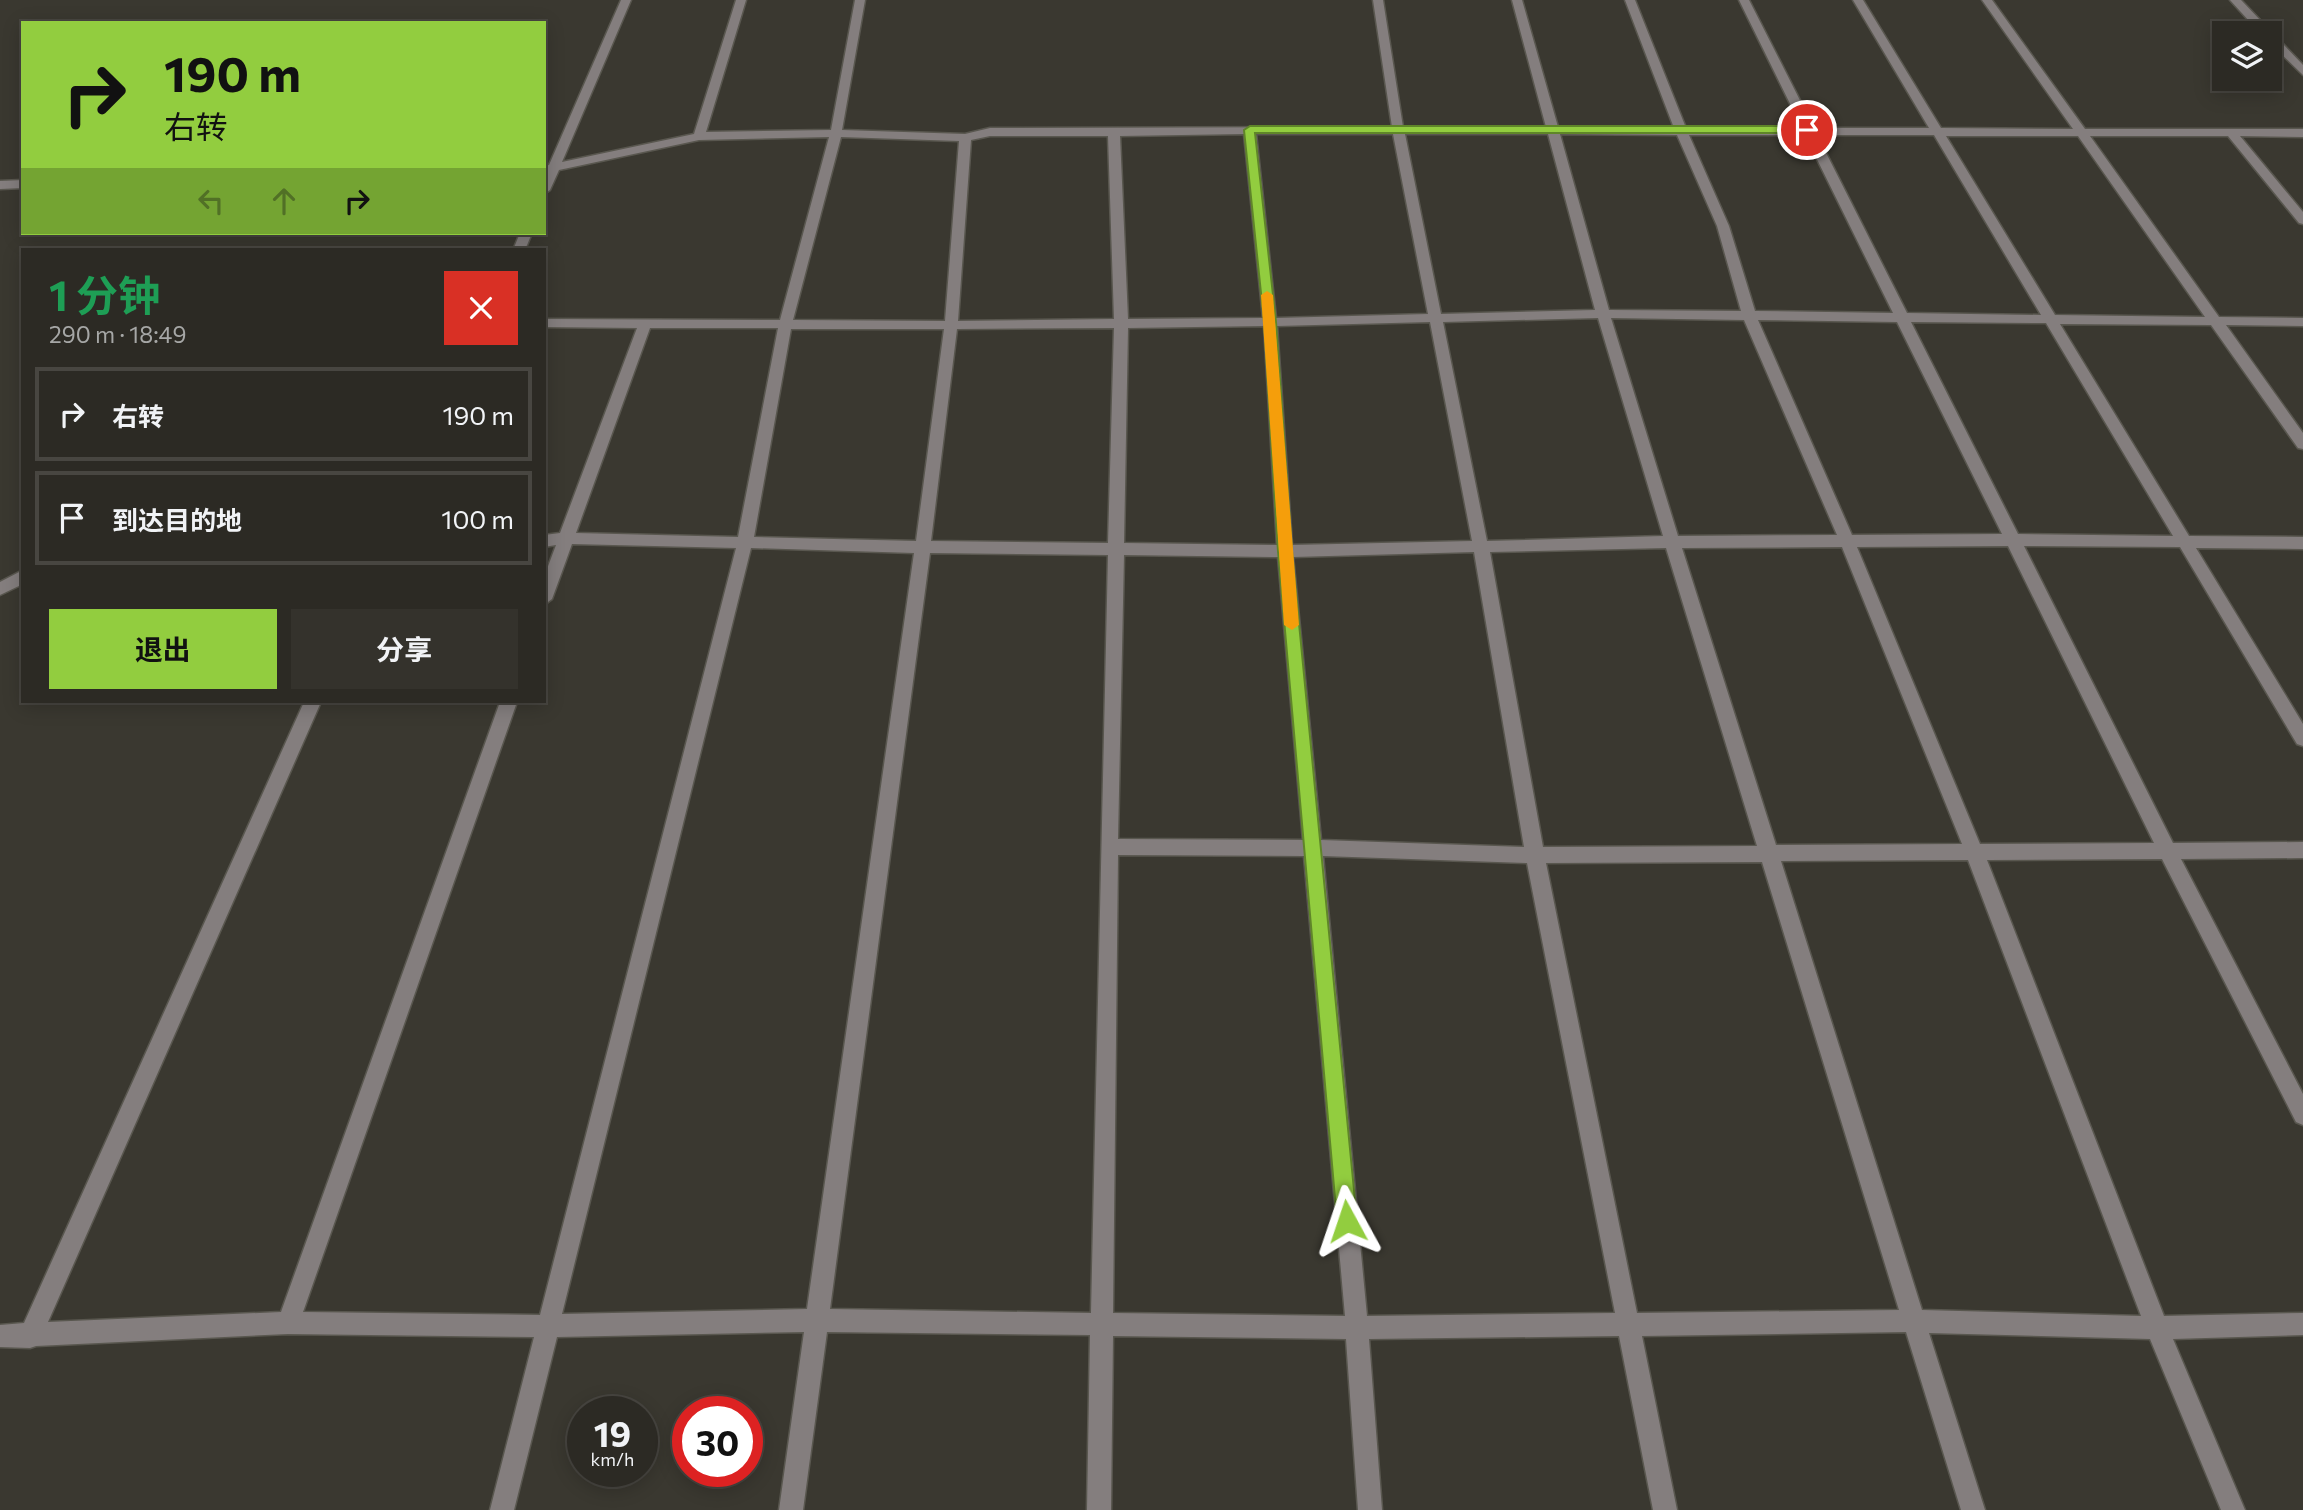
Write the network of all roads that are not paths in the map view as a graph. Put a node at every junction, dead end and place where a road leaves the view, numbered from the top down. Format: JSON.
{"nodes":[{"id":1,"x":626,"y":0,"type":"edge"},
{"id":2,"x":741,"y":0,"type":"edge"},
{"id":3,"x":860,"y":0,"type":"edge"},
{"id":4,"x":1378,"y":0,"type":"edge"},
{"id":5,"x":1517,"y":0,"type":"edge"},
{"id":6,"x":1630,"y":0,"type":"edge"},
{"id":7,"x":1744,"y":0,"type":"edge"},
{"id":8,"x":1858,"y":0,"type":"edge"},
{"id":9,"x":1987,"y":0,"type":"edge"},
{"id":10,"x":2235,"y":0,"type":"edge"},
{"id":11,"x":2255,"y":21,"type":"edge"},
{"id":12,"x":2282,"y":50,"type":"edge"},
{"id":13,"x":2303,"y":72,"type":"edge"},
{"id":14,"x":1250,"y":130,"type":"junction"},
{"id":15,"x":1398,"y":130,"type":"junction"},
{"id":16,"x":1681,"y":130,"type":"junction"},
{"id":17,"x":1807,"y":130,"type":"junction"},
{"id":18,"x":1552,"y":131,"type":"junction"},
{"id":19,"x":1938,"y":131,"type":"junction"},
{"id":20,"x":2081,"y":132,"type":"junction"},
{"id":21,"x":836,"y":133,"type":"junction"},
{"id":22,"x":1114,"y":133,"type":"junction"},
{"id":23,"x":2231,"y":133,"type":"junction"},
{"id":24,"x":2303,"y":133,"type":"edge"},
{"id":25,"x":699,"y":136,"type":"junction"},
{"id":26,"x":965,"y":138,"type":"junction"},
{"id":27,"x":549,"y":170,"type":"edge"},
{"id":28,"x":21,"y":184,"type":"edge"},
{"id":29,"x":0,"y":185,"type":"edge"},
{"id":30,"x":2303,"y":220,"type":"edge"},
{"id":31,"x":1604,"y":314,"type":"junction"},
{"id":32,"x":1749,"y":315,"type":"junction"},
{"id":33,"x":1434,"y":316,"type":"junction"},
{"id":34,"x":1902,"y":318,"type":"junction"},
{"id":35,"x":2048,"y":319,"type":"junction"},
{"id":36,"x":2216,"y":321,"type":"junction"},
{"id":37,"x":1270,"y":322,"type":"junction"},
{"id":38,"x":2303,"y":322,"type":"edge"},
{"id":39,"x":1121,"y":323,"type":"junction"},
{"id":40,"x":546,"y":324,"type":"edge"},
{"id":41,"x":645,"y":324,"type":"junction"},
{"id":42,"x":785,"y":324,"type":"junction"},
{"id":43,"x":951,"y":325,"type":"junction"},
{"id":44,"x":2303,"y":444,"type":"edge"},
{"id":45,"x":566,"y":538,"type":"junction"},
{"id":46,"x":2014,"y":540,"type":"junction"},
{"id":47,"x":546,"y":541,"type":"edge"},
{"id":48,"x":1847,"y":541,"type":"junction"},
{"id":49,"x":2183,"y":541,"type":"junction"},
{"id":50,"x":1672,"y":542,"type":"junction"},
{"id":51,"x":745,"y":543,"type":"junction"},
{"id":52,"x":2303,"y":543,"type":"edge"},
{"id":53,"x":923,"y":547,"type":"junction"},
{"id":54,"x":1481,"y":548,"type":"junction"},
{"id":55,"x":1116,"y":549,"type":"junction"},
{"id":56,"x":1285,"y":551,"type":"junction"},
{"id":57,"x":21,"y":577,"type":"edge"},
{"id":58,"x":0,"y":589,"type":"edge"},
{"id":59,"x":546,"y":593,"type":"edge"},
{"id":60,"x":312,"y":703,"type":"edge"},
{"id":61,"x":508,"y":703,"type":"edge"},
{"id":62,"x":2303,"y":739,"type":"edge"},
{"id":63,"x":1109,"y":847,"type":"junction"},
{"id":64,"x":1312,"y":848,"type":"junction"},
{"id":65,"x":2303,"y":850,"type":"edge"},
{"id":66,"x":2168,"y":852,"type":"junction"},
{"id":67,"x":1975,"y":854,"type":"junction"},
{"id":68,"x":1535,"y":855,"type":"junction"},
{"id":69,"x":1772,"y":855,"type":"junction"},
{"id":70,"x":2303,"y":1115,"type":"edge"},
{"id":71,"x":815,"y":1320,"type":"junction"},
{"id":72,"x":1914,"y":1321,"type":"junction"},
{"id":73,"x":288,"y":1323,"type":"junction"},
{"id":74,"x":2303,"y":1324,"type":"edge"},
{"id":75,"x":1101,"y":1325,"type":"junction"},
{"id":76,"x":548,"y":1326,"type":"junction"},
{"id":77,"x":1628,"y":1326,"type":"junction"},
{"id":78,"x":1357,"y":1328,"type":"junction"},
{"id":79,"x":2157,"y":1328,"type":"junction"},
{"id":80,"x":0,"y":1336,"type":"edge"},
{"id":81,"x":30,"y":1337,"type":"junction"},
{"id":82,"x":502,"y":1510,"type":"edge"},
{"id":83,"x":791,"y":1510,"type":"edge"},
{"id":84,"x":1099,"y":1510,"type":"edge"},
{"id":85,"x":1370,"y":1510,"type":"edge"},
{"id":86,"x":1665,"y":1510,"type":"edge"},
{"id":87,"x":1973,"y":1510,"type":"edge"},
{"id":88,"x":2233,"y":1510,"type":"edge"}],
"edges":[{"from":1,"to":27,"type":"street"},
{"from":2,"to":25,"type":"street"},
{"from":3,"to":21,"type":"street"},
{"from":4,"to":15,"type":"street"},
{"from":5,"to":18,"type":"street"},
{"from":6,"to":16,"type":"street"},
{"from":7,"to":17,"type":"street"},
{"from":8,"to":19,"type":"street"},
{"from":9,"to":20,"type":"street"},
{"from":10,"to":11,"type":"street"},
{"from":12,"to":13,"type":"street"},
{"from":14,"to":15,"type":"street"},
{"from":14,"to":22,"type":"street"},
{"from":14,"to":37,"type":"street"},
{"from":15,"to":18,"type":"street"},
{"from":15,"to":33,"type":"street"},
{"from":16,"to":17,"type":"street"},
{"from":16,"to":18,"type":"street"},
{"from":16,"to":32,"type":"street"},
{"from":17,"to":19,"type":"street"},
{"from":17,"to":34,"type":"street"},
{"from":18,"to":31,"type":"street"},
{"from":19,"to":20,"type":"street"},
{"from":19,"to":35,"type":"street"},
{"from":20,"to":23,"type":"street"},
{"from":20,"to":36,"type":"street"},
{"from":21,"to":25,"type":"street"},
{"from":21,"to":26,"type":"street"},
{"from":21,"to":42,"type":"street"},
{"from":22,"to":26,"type":"street"},
{"from":22,"to":39,"type":"street"},
{"from":23,"to":24,"type":"street"},
{"from":23,"to":30,"type":"street"},
{"from":25,"to":27,"type":"street"},
{"from":26,"to":43,"type":"street"},
{"from":28,"to":29,"type":"street"},
{"from":31,"to":32,"type":"street"},
{"from":31,"to":33,"type":"street"},
{"from":31,"to":50,"type":"street"},
{"from":32,"to":34,"type":"street"},
{"from":32,"to":48,"type":"street"},
{"from":33,"to":37,"type":"street"},
{"from":33,"to":54,"type":"street"},
{"from":34,"to":35,"type":"street"},
{"from":34,"to":46,"type":"street"},
{"from":35,"to":36,"type":"street"},
{"from":35,"to":49,"type":"street"},
{"from":36,"to":38,"type":"street"},
{"from":36,"to":44,"type":"street"},
{"from":37,"to":39,"type":"street"},
{"from":37,"to":56,"type":"street"},
{"from":39,"to":43,"type":"street"},
{"from":39,"to":55,"type":"street"},
{"from":40,"to":41,"type":"street"},
{"from":41,"to":42,"type":"street"},
{"from":41,"to":45,"type":"street"},
{"from":42,"to":43,"type":"street"},
{"from":42,"to":51,"type":"street"},
{"from":43,"to":53,"type":"street"},
{"from":45,"to":47,"type":"street"},
{"from":45,"to":51,"type":"street"},
{"from":45,"to":59,"type":"street"},
{"from":46,"to":48,"type":"street"},
{"from":46,"to":49,"type":"street"},
{"from":46,"to":66,"type":"street"},
{"from":48,"to":50,"type":"street"},
{"from":48,"to":67,"type":"street"},
{"from":49,"to":52,"type":"street"},
{"from":49,"to":62,"type":"street"},
{"from":50,"to":54,"type":"street"},
{"from":50,"to":69,"type":"street"},
{"from":51,"to":53,"type":"street"},
{"from":51,"to":76,"type":"street"},
{"from":53,"to":55,"type":"street"},
{"from":53,"to":71,"type":"street"},
{"from":54,"to":56,"type":"street"},
{"from":54,"to":68,"type":"street"},
{"from":55,"to":56,"type":"street"},
{"from":55,"to":63,"type":"street"},
{"from":56,"to":64,"type":"street"},
{"from":57,"to":58,"type":"street"},
{"from":60,"to":81,"type":"street"},
{"from":61,"to":73,"type":"street"},
{"from":63,"to":64,"type":"street"},
{"from":63,"to":75,"type":"street"},
{"from":64,"to":68,"type":"street"},
{"from":64,"to":78,"type":"street"},
{"from":65,"to":66,"type":"street"},
{"from":66,"to":67,"type":"street"},
{"from":66,"to":70,"type":"street"},
{"from":67,"to":69,"type":"street"},
{"from":67,"to":79,"type":"street"},
{"from":68,"to":69,"type":"street"},
{"from":68,"to":77,"type":"street"},
{"from":69,"to":72,"type":"street"},
{"from":71,"to":75,"type":"street"},
{"from":71,"to":76,"type":"street"},
{"from":71,"to":83,"type":"street"},
{"from":72,"to":77,"type":"street"},
{"from":72,"to":79,"type":"street"},
{"from":72,"to":87,"type":"street"},
{"from":73,"to":76,"type":"street"},
{"from":73,"to":81,"type":"street"},
{"from":74,"to":79,"type":"street"},
{"from":75,"to":78,"type":"street"},
{"from":75,"to":84,"type":"street"},
{"from":76,"to":82,"type":"street"},
{"from":77,"to":78,"type":"street"},
{"from":77,"to":86,"type":"street"},
{"from":78,"to":85,"type":"street"},
{"from":79,"to":88,"type":"street"},
{"from":80,"to":81,"type":"street"}]}
